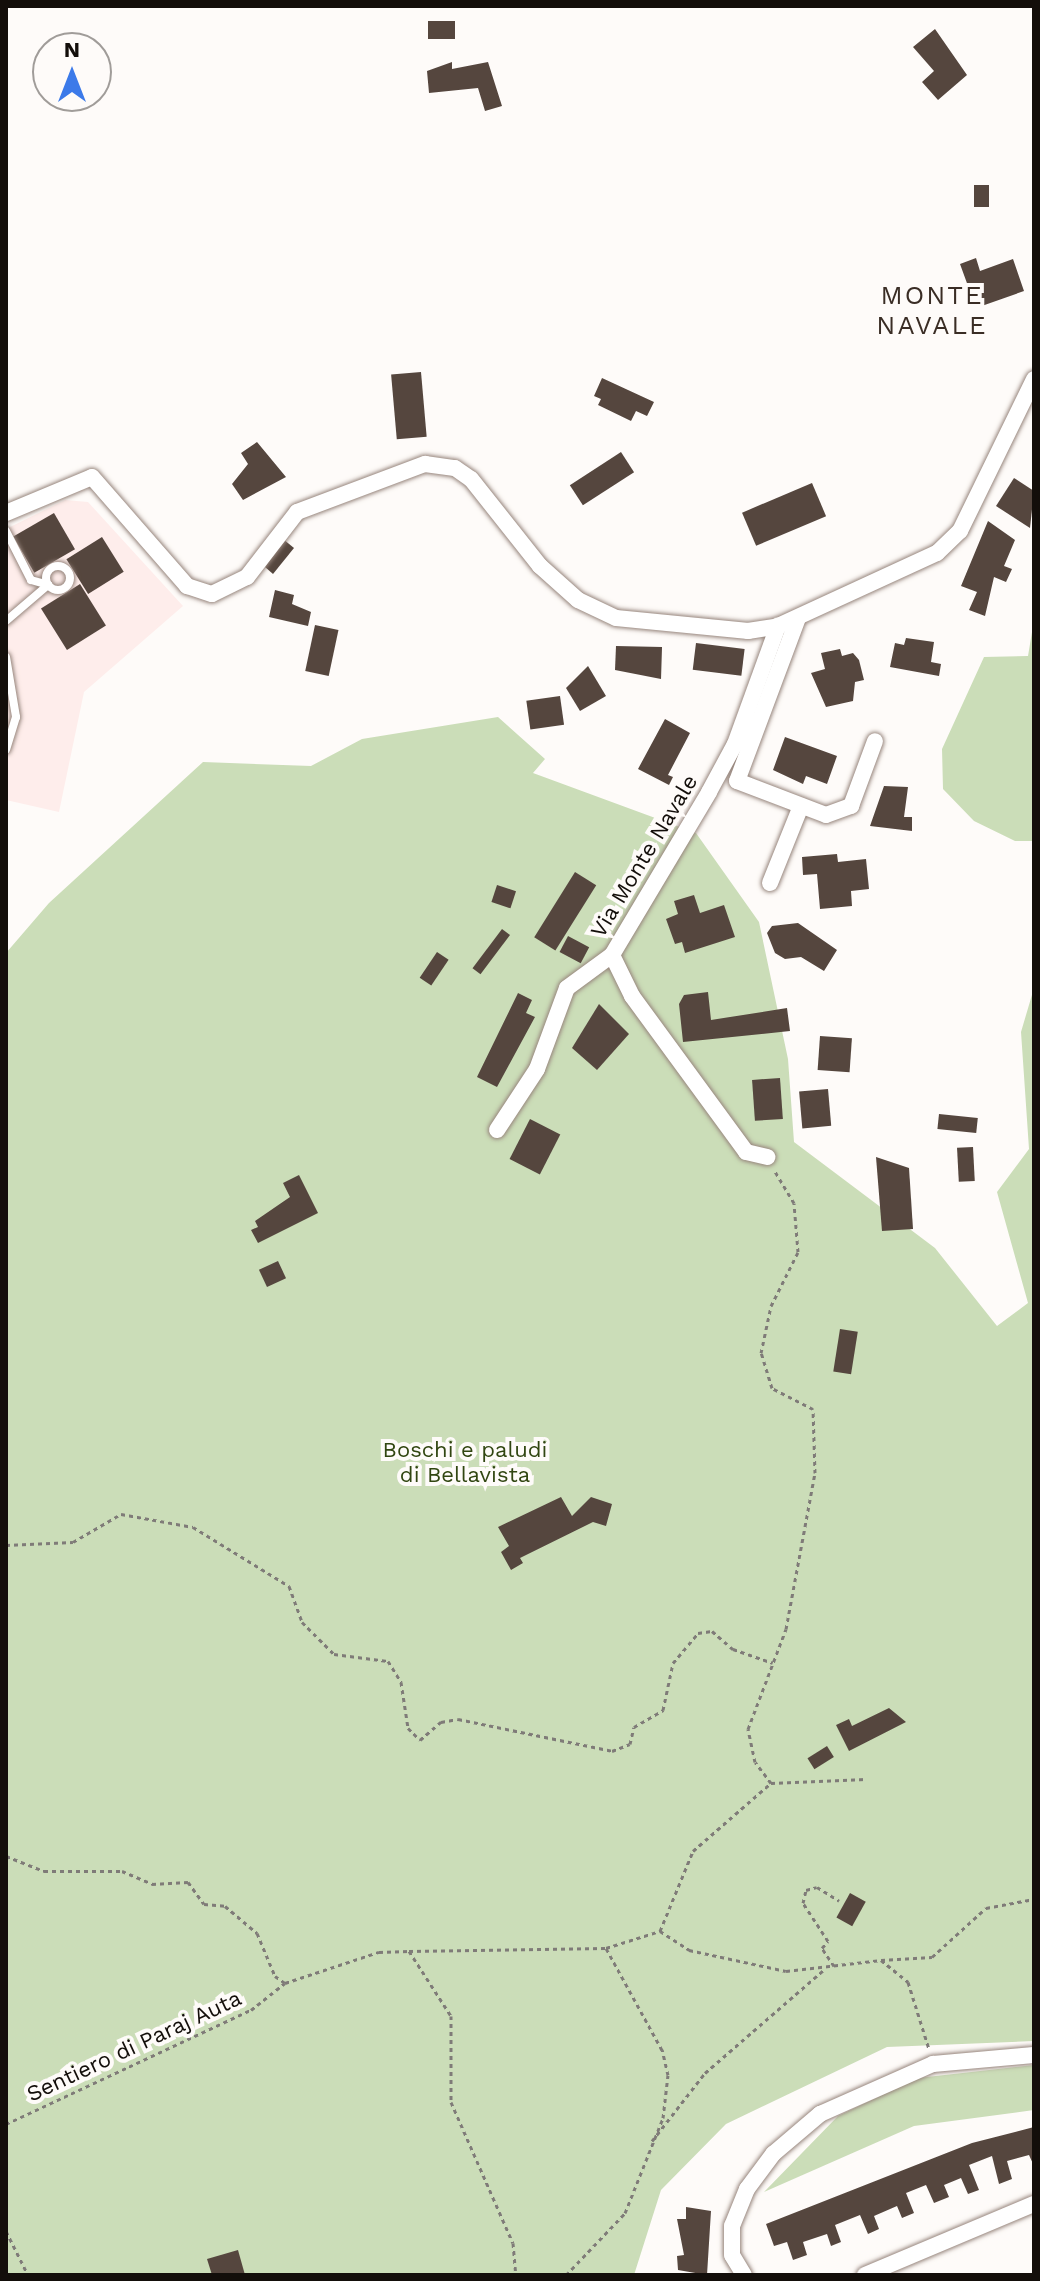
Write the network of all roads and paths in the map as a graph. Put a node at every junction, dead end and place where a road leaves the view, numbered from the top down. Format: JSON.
{"nodes":[{"id":1,"x":1034,"y":379,"type":"edge"},
{"id":2,"x":6,"y":513,"type":"edge"},
{"id":3,"x":6,"y":531,"type":"edge"},
{"id":4,"x":798,"y":618,"type":"junction"},
{"id":5,"x":6,"y":621,"type":"edge"},
{"id":6,"x":778,"y":626,"type":"junction"},
{"id":7,"x":6,"y":657,"type":"edge"},
{"id":8,"x":875,"y":741,"type":"dead end"},
{"id":9,"x":6,"y":749,"type":"edge"},
{"id":10,"x":801,"y":806,"type":"junction"},
{"id":11,"x":770,"y":883,"type":"dead end"},
{"id":12,"x":612,"y":955,"type":"junction"},
{"id":13,"x":497,"y":1130,"type":"dead end"},
{"id":14,"x":767,"y":1157,"type":"joint"},
{"id":15,"x":6,"y":1545,"type":"edge"},
{"id":16,"x":773,"y":1663,"type":"junction"},
{"id":17,"x":866,"y":1779,"type":"dead end"},
{"id":18,"x":771,"y":1783,"type":"junction"},
{"id":19,"x":6,"y":1856,"type":"edge"},
{"id":20,"x":1034,"y":1899,"type":"edge"},
{"id":21,"x":839,"y":1901,"type":"dead end"},
{"id":22,"x":660,"y":1931,"type":"junction"},
{"id":23,"x":606,"y":1948,"type":"junction"},
{"id":24,"x":409,"y":1951,"type":"junction"},
{"id":25,"x":881,"y":1960,"type":"junction"},
{"id":26,"x":832,"y":1966,"type":"junction"},
{"id":27,"x":285,"y":1983,"type":"junction"},
{"id":28,"x":1034,"y":2055,"type":"edge"},
{"id":29,"x":933,"y":2064,"type":"junction"},
{"id":30,"x":6,"y":2124,"type":"edge"},
{"id":31,"x":649,"y":2144,"type":"junction"},
{"id":32,"x":1034,"y":2204,"type":"edge"},
{"id":33,"x":6,"y":2231,"type":"edge"},
{"id":34,"x":28,"y":2275,"type":"edge"},
{"id":35,"x":516,"y":2275,"type":"edge"},
{"id":36,"x":566,"y":2275,"type":"edge"},
{"id":37,"x":744,"y":2275,"type":"edge"},
{"id":38,"x":865,"y":2275,"type":"edge"}],
"edges":[{"from":1,"to":4,"type":"street"},
{"from":2,"to":6,"type":"street"},
{"from":3,"to":5,"type":"lane"},
{"from":4,"to":6,"type":"street"},
{"from":4,"to":10,"type":"street"},
{"from":6,"to":12,"type":"street","name":"Via Monte Navale"},
{"from":7,"to":9,"type":"lane"},
{"from":8,"to":10,"type":"street"},
{"from":10,"to":11,"type":"street"},
{"from":12,"to":13,"type":"street","name":"Via Monte Navale"},
{"from":12,"to":14,"type":"street"},
{"from":14,"to":16,"type":"path"},
{"from":15,"to":16,"type":"path"},
{"from":16,"to":18,"type":"path"},
{"from":17,"to":18,"type":"path"},
{"from":18,"to":22,"type":"path"},
{"from":19,"to":27,"type":"path"},
{"from":20,"to":25,"type":"path"},
{"from":21,"to":26,"type":"path"},
{"from":22,"to":23,"type":"path","name":"Sentiero di Paraj Auta"},
{"from":22,"to":26,"type":"path"},
{"from":23,"to":24,"type":"path","name":"Sentiero di Paraj Auta"},
{"from":23,"to":31,"type":"path"},
{"from":24,"to":27,"type":"path","name":"Sentiero di Paraj Auta"},
{"from":24,"to":35,"type":"path"},
{"from":25,"to":26,"type":"path"},
{"from":25,"to":29,"type":"path"},
{"from":26,"to":31,"type":"path"},
{"from":27,"to":30,"type":"path","name":"Sentiero di Paraj Auta"},
{"from":28,"to":29,"type":"street"},
{"from":29,"to":37,"type":"street"},
{"from":31,"to":36,"type":"path"},
{"from":32,"to":38,"type":"street"},
{"from":33,"to":34,"type":"path"}]}
